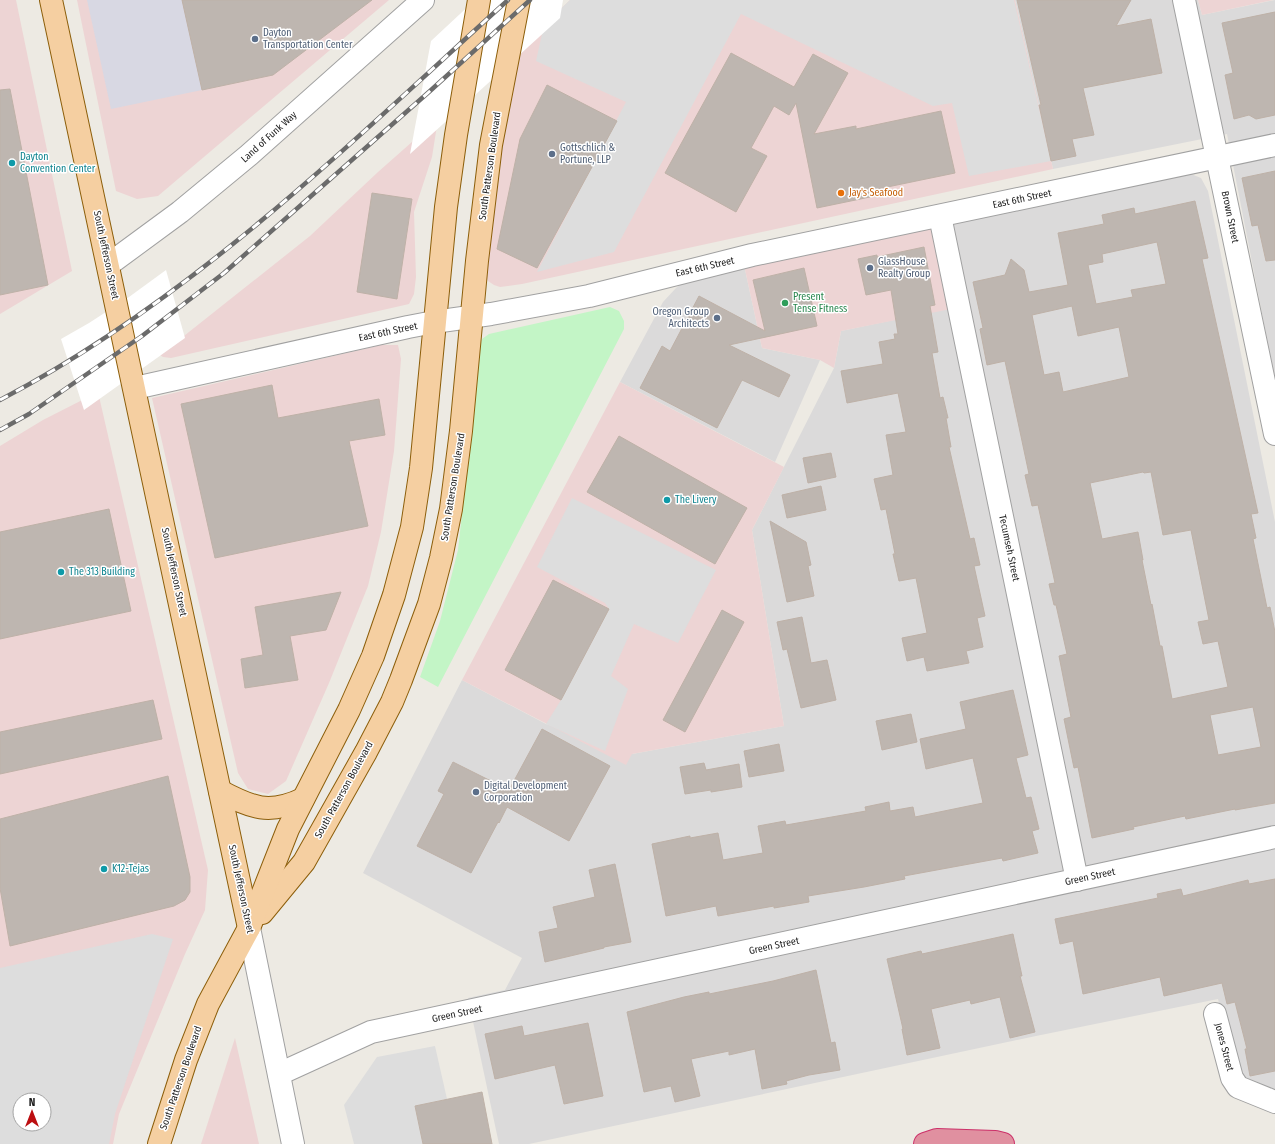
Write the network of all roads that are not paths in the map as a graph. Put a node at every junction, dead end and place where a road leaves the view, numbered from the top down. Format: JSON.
{"nodes":[{"id":1,"x":51,"y":0,"type":"edge"},
{"id":2,"x":424,"y":0,"type":"edge"},
{"id":3,"x":479,"y":0,"type":"edge"},
{"id":4,"x":519,"y":0,"type":"edge"},
{"id":5,"x":1184,"y":0,"type":"edge"},
{"id":6,"x":1275,"y":145,"type":"edge"},
{"id":7,"x":1218,"y":157,"type":"junction"},
{"id":8,"x":940,"y":216,"type":"junction"},
{"id":9,"x":108,"y":265,"type":"junction"},
{"id":10,"x":472,"y":316,"type":"junction"},
{"id":11,"x":434,"y":322,"type":"junction"},
{"id":12,"x":135,"y":388,"type":"junction"},
{"id":13,"x":1275,"y":434,"type":"edge"},
{"id":14,"x":220,"y":791,"type":"junction"},
{"id":15,"x":303,"y":799,"type":"junction"},
{"id":16,"x":1275,"y":838,"type":"edge"},
{"id":17,"x":1077,"y":880,"type":"junction"},
{"id":18,"x":249,"y":928,"type":"junction"},
{"id":19,"x":1215,"y":1014,"type":"dead end"},
{"id":20,"x":279,"y":1074,"type":"junction"},
{"id":21,"x":1275,"y":1102,"type":"edge"},
{"id":22,"x":159,"y":1144,"type":"edge"},
{"id":23,"x":293,"y":1144,"type":"edge"},
{"id":24,"x":925,"y":1144,"type":"edge"},
{"id":25,"x":1003,"y":1144,"type":"edge"}],
"edges":[{"from":1,"to":9,"type":"main road","name":"South Jefferson Street"},
{"from":2,"to":9,"type":"street","name":"Land of Funk Way"},
{"from":3,"to":11,"type":"main road","name":"South Patterson Boulevard"},
{"from":4,"to":10,"type":"main road","name":"South Patterson Boulevard"},
{"from":5,"to":7,"type":"street","name":"Brown Street"},
{"from":6,"to":7,"type":"street","name":"East 6th Street"},
{"from":7,"to":8,"type":"street","name":"East 6th Street"},
{"from":7,"to":13,"type":"street","name":"Brown Street"},
{"from":8,"to":10,"type":"street","name":"East 6th Street"},
{"from":8,"to":17,"type":"street","name":"Tecumseh Street"},
{"from":9,"to":12,"type":"main road","name":"South Jefferson Street"},
{"from":10,"to":11,"type":"street","name":"East 6th Street"},
{"from":10,"to":18,"type":"main road","name":"South Patterson Boulevard"},
{"from":11,"to":12,"type":"street","name":"East 6th Street"},
{"from":11,"to":15,"type":"main road","name":"South Patterson Boulevard"},
{"from":12,"to":14,"type":"main road","name":"South Jefferson Street"},
{"from":14,"to":15,"type":"main road"},
{"from":14,"to":18,"type":"main road","name":"South Jefferson Street"},
{"from":15,"to":18,"type":"main road","name":"South Patterson Boulevard"},
{"from":16,"to":17,"type":"street","name":"Green Street"},
{"from":17,"to":20,"type":"street","name":"Green Street"},
{"from":18,"to":20,"type":"street","name":"South Jefferson Street"},
{"from":18,"to":22,"type":"main road","name":"South Patterson Boulevard"},
{"from":19,"to":21,"type":"street","name":"Jones Street"},
{"from":20,"to":23,"type":"street","name":"South Jefferson Street"},
{"from":24,"to":25,"type":"highway"}]}
